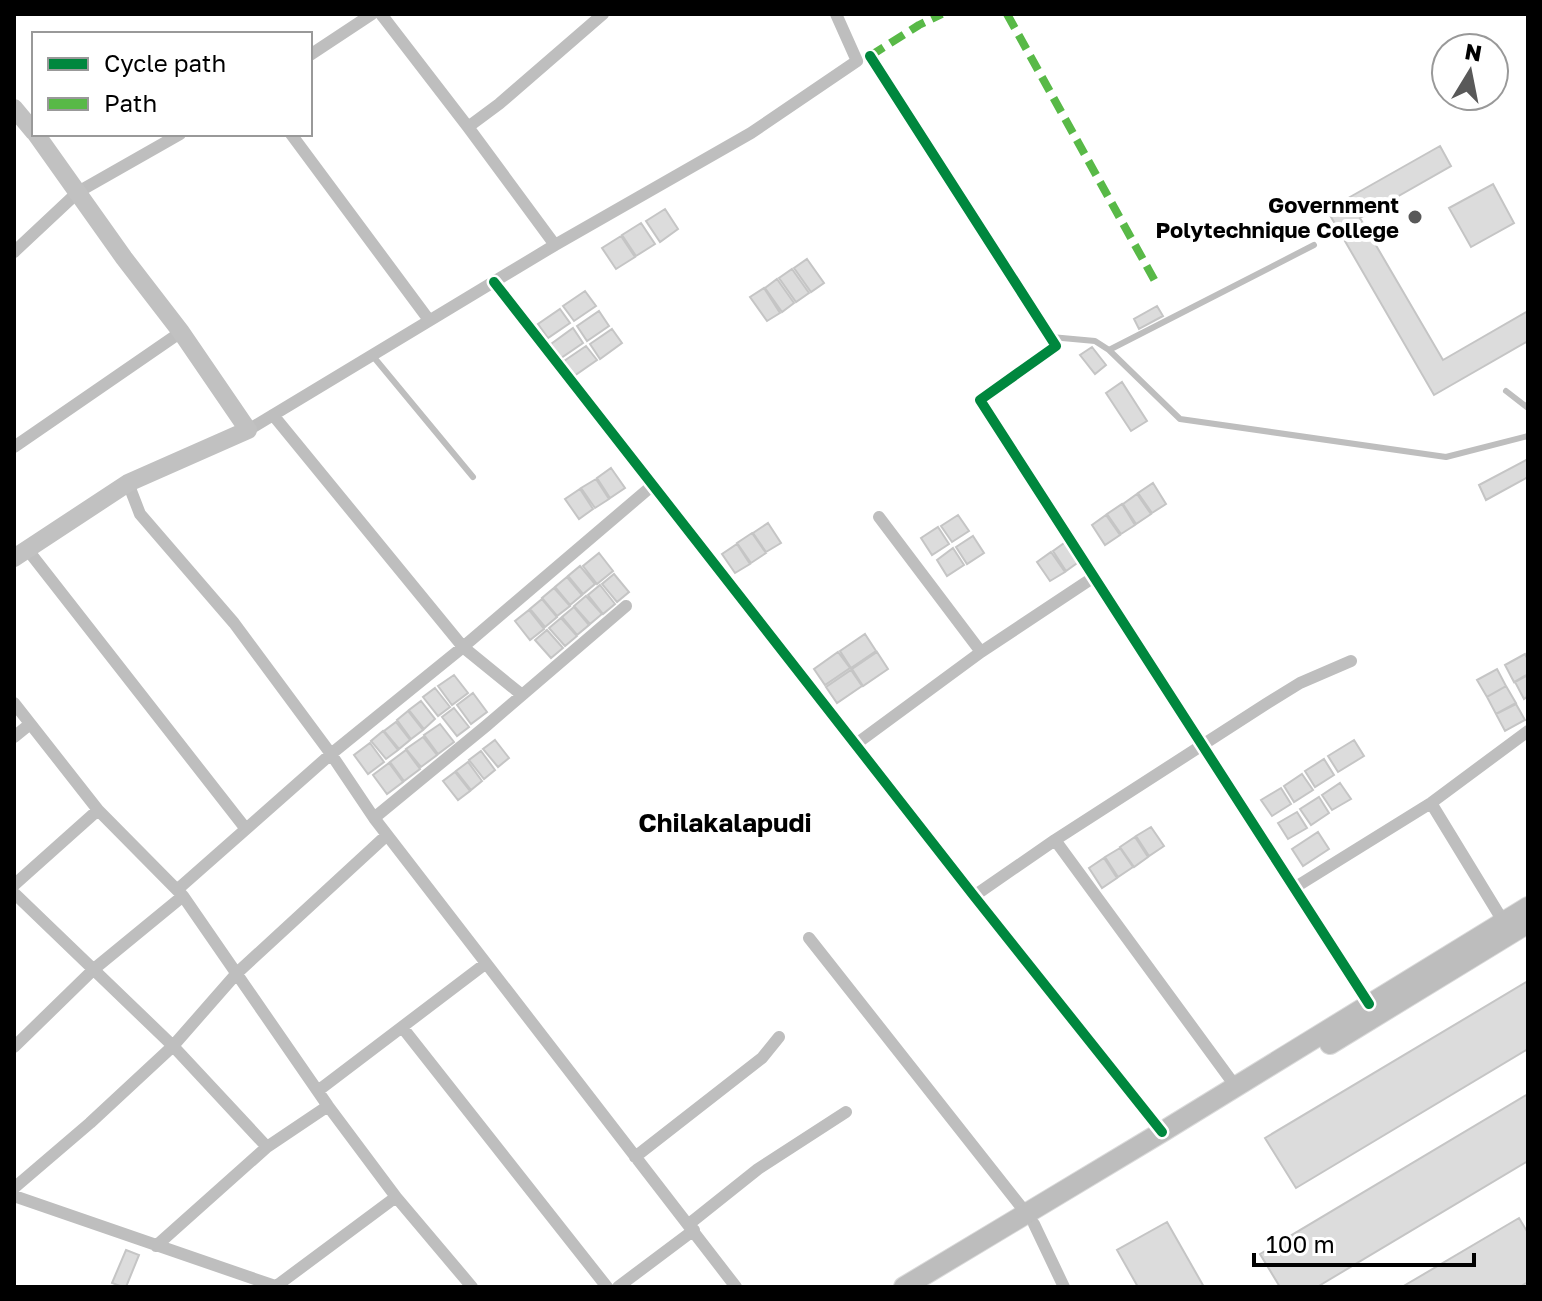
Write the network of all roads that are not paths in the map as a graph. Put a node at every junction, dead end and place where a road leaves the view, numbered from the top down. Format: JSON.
{"nodes":[{"id":1,"x":372,"y":14,"type":"edge"},
{"id":2,"x":381,"y":14,"type":"edge"},
{"id":3,"x":603,"y":14,"type":"edge"},
{"id":4,"x":836,"y":14,"type":"edge"},
{"id":5,"x":312,"y":54,"type":"edge"},
{"id":6,"x":870,"y":56,"type":"dead end"},
{"id":7,"x":14,"y":108,"type":"edge"},
{"id":8,"x":468,"y":127,"type":"junction"},
{"id":9,"x":32,"y":129,"type":"edge"},
{"id":10,"x":37,"y":136,"type":"edge"},
{"id":11,"x":176,"y":136,"type":"edge"},
{"id":12,"x":292,"y":136,"type":"edge"},
{"id":13,"x":78,"y":192,"type":"junction"},
{"id":14,"x":555,"y":245,"type":"junction"},
{"id":15,"x":1314,"y":245,"type":"dead end"},
{"id":16,"x":14,"y":252,"type":"edge"},
{"id":17,"x":494,"y":282,"type":"junction"},
{"id":18,"x":429,"y":320,"type":"junction"},
{"id":19,"x":181,"y":332,"type":"junction"},
{"id":20,"x":1051,"y":337,"type":"junction"},
{"id":21,"x":1109,"y":350,"type":"junction"},
{"id":22,"x":372,"y":355,"type":"junction"},
{"id":23,"x":1506,"y":391,"type":"dead end"},
{"id":24,"x":1528,"y":408,"type":"edge"},
{"id":25,"x":273,"y":415,"type":"junction"},
{"id":26,"x":248,"y":430,"type":"junction"},
{"id":27,"x":1528,"y":436,"type":"edge"},
{"id":28,"x":14,"y":447,"type":"edge"},
{"id":29,"x":473,"y":477,"type":"dead end"},
{"id":30,"x":128,"y":483,"type":"junction"},
{"id":31,"x":653,"y":485,"type":"junction"},
{"id":32,"x":879,"y":517,"type":"dead end"},
{"id":33,"x":20,"y":554,"type":"edge"},
{"id":34,"x":1094,"y":577,"type":"junction"},
{"id":35,"x":626,"y":606,"type":"dead end"},
{"id":36,"x":463,"y":647,"type":"junction"},
{"id":37,"x":981,"y":652,"type":"junction"},
{"id":38,"x":1351,"y":661,"type":"dead end"},
{"id":39,"x":522,"y":695,"type":"junction"},
{"id":40,"x":14,"y":703,"type":"edge"},
{"id":41,"x":30,"y":724,"type":"junction"},
{"id":42,"x":1528,"y":731,"type":"edge"},
{"id":43,"x":14,"y":737,"type":"edge"},
{"id":44,"x":856,"y":744,"type":"junction"},
{"id":45,"x":1202,"y":745,"type":"junction"},
{"id":46,"x":331,"y":754,"type":"junction"},
{"id":47,"x":1431,"y":803,"type":"junction"},
{"id":48,"x":98,"y":810,"type":"junction"},
{"id":49,"x":374,"y":818,"type":"junction"},
{"id":50,"x":246,"y":829,"type":"junction"},
{"id":51,"x":387,"y":835,"type":"junction"},
{"id":52,"x":1055,"y":840,"type":"junction"},
{"id":53,"x":14,"y":885,"type":"edge"},
{"id":54,"x":1294,"y":888,"type":"junction"},
{"id":55,"x":14,"y":893,"type":"edge"},
{"id":56,"x":180,"y":893,"type":"junction"},
{"id":57,"x":974,"y":896,"type":"junction"},
{"id":58,"x":1528,"y":907,"type":"edge"},
{"id":59,"x":1503,"y":921,"type":"junction"},
{"id":60,"x":1528,"y":923,"type":"edge"},
{"id":61,"x":809,"y":938,"type":"dead end"},
{"id":62,"x":485,"y":964,"type":"junction"},
{"id":63,"x":94,"y":969,"type":"junction"},
{"id":64,"x":237,"y":973,"type":"junction"},
{"id":65,"x":1369,"y":1004,"type":"junction"},
{"id":66,"x":402,"y":1027,"type":"junction"},
{"id":67,"x":779,"y":1037,"type":"dead end"},
{"id":68,"x":173,"y":1046,"type":"junction"},
{"id":69,"x":14,"y":1047,"type":"edge"},
{"id":70,"x":1236,"y":1087,"type":"junction"},
{"id":71,"x":319,"y":1090,"type":"junction"},
{"id":72,"x":328,"y":1106,"type":"junction"},
{"id":73,"x":846,"y":1112,"type":"dead end"},
{"id":74,"x":1162,"y":1132,"type":"junction"},
{"id":75,"x":267,"y":1147,"type":"junction"},
{"id":76,"x":635,"y":1157,"type":"junction"},
{"id":77,"x":14,"y":1188,"type":"edge"},
{"id":78,"x":14,"y":1196,"type":"edge"},
{"id":79,"x":396,"y":1197,"type":"junction"},
{"id":80,"x":1030,"y":1218,"type":"junction"},
{"id":81,"x":691,"y":1227,"type":"junction"},
{"id":82,"x":156,"y":1246,"type":"junction"},
{"id":83,"x":276,"y":1287,"type":"edge"},
{"id":84,"x":472,"y":1287,"type":"edge"},
{"id":85,"x":607,"y":1287,"type":"edge"},
{"id":86,"x":618,"y":1287,"type":"edge"},
{"id":87,"x":736,"y":1287,"type":"edge"},
{"id":88,"x":904,"y":1287,"type":"edge"},
{"id":89,"x":928,"y":1287,"type":"edge"},
{"id":90,"x":1064,"y":1287,"type":"edge"}],
"edges":[{"from":1,"to":5,"type":"street"},
{"from":2,"to":8,"type":"street"},
{"from":3,"to":8,"type":"street"},
{"from":4,"to":14,"type":"street"},
{"from":6,"to":20,"type":"street"},
{"from":7,"to":9,"type":"street"},
{"from":8,"to":14,"type":"street"},
{"from":10,"to":13,"type":"street"},
{"from":11,"to":13,"type":"street"},
{"from":12,"to":18,"type":"street"},
{"from":13,"to":16,"type":"street"},
{"from":13,"to":19,"type":"street"},
{"from":14,"to":17,"type":"street"},
{"from":15,"to":21,"type":"lane"},
{"from":17,"to":18,"type":"street"},
{"from":17,"to":31,"type":"street"},
{"from":18,"to":22,"type":"street"},
{"from":19,"to":26,"type":"street"},
{"from":19,"to":28,"type":"street"},
{"from":20,"to":21,"type":"lane"},
{"from":20,"to":34,"type":"street"},
{"from":21,"to":27,"type":"lane"},
{"from":22,"to":25,"type":"street"},
{"from":22,"to":29,"type":"lane"},
{"from":23,"to":24,"type":"lane"},
{"from":25,"to":26,"type":"street"},
{"from":25,"to":36,"type":"street"},
{"from":26,"to":30,"type":"street"},
{"from":30,"to":33,"type":"street"},
{"from":30,"to":46,"type":"street"},
{"from":31,"to":36,"type":"street"},
{"from":31,"to":44,"type":"street"},
{"from":32,"to":37,"type":"street"},
{"from":33,"to":50,"type":"street"},
{"from":34,"to":37,"type":"street"},
{"from":34,"to":45,"type":"street"},
{"from":35,"to":39,"type":"street"},
{"from":36,"to":39,"type":"street"},
{"from":36,"to":46,"type":"street"},
{"from":37,"to":44,"type":"street"},
{"from":38,"to":45,"type":"street"},
{"from":39,"to":49,"type":"street"},
{"from":40,"to":41,"type":"street"},
{"from":41,"to":43,"type":"street"},
{"from":41,"to":48,"type":"street"},
{"from":42,"to":47,"type":"street"},
{"from":44,"to":57,"type":"street"},
{"from":45,"to":52,"type":"street"},
{"from":45,"to":54,"type":"street"},
{"from":46,"to":49,"type":"street"},
{"from":46,"to":50,"type":"street"},
{"from":47,"to":54,"type":"street"},
{"from":47,"to":59,"type":"street"},
{"from":48,"to":53,"type":"street"},
{"from":48,"to":56,"type":"street"},
{"from":49,"to":51,"type":"street"},
{"from":50,"to":56,"type":"street"},
{"from":51,"to":62,"type":"street"},
{"from":51,"to":64,"type":"street"},
{"from":52,"to":57,"type":"street"},
{"from":52,"to":70,"type":"street"},
{"from":54,"to":65,"type":"street"},
{"from":55,"to":63,"type":"street"},
{"from":56,"to":63,"type":"street"},
{"from":56,"to":64,"type":"street"},
{"from":57,"to":74,"type":"street"},
{"from":58,"to":59,"type":"main road"},
{"from":59,"to":65,"type":"main road"},
{"from":60,"to":80,"type":"main road"},
{"from":61,"to":80,"type":"street"},
{"from":62,"to":66,"type":"street"},
{"from":62,"to":76,"type":"street"},
{"from":63,"to":68,"type":"street"},
{"from":63,"to":69,"type":"street"},
{"from":64,"to":68,"type":"street"},
{"from":64,"to":71,"type":"street"},
{"from":65,"to":70,"type":"main road"},
{"from":66,"to":71,"type":"street"},
{"from":66,"to":85,"type":"street"},
{"from":67,"to":76,"type":"street"},
{"from":68,"to":75,"type":"street"},
{"from":68,"to":77,"type":"street"},
{"from":70,"to":74,"type":"main road"},
{"from":71,"to":72,"type":"street"},
{"from":72,"to":75,"type":"street"},
{"from":72,"to":79,"type":"street"},
{"from":73,"to":81,"type":"street"},
{"from":74,"to":80,"type":"main road"},
{"from":75,"to":82,"type":"street"},
{"from":76,"to":81,"type":"street"},
{"from":78,"to":82,"type":"street"},
{"from":79,"to":83,"type":"street"},
{"from":79,"to":84,"type":"street"},
{"from":80,"to":88,"type":"main road"},
{"from":80,"to":89,"type":"main road"},
{"from":80,"to":90,"type":"street"},
{"from":81,"to":86,"type":"street"},
{"from":81,"to":87,"type":"street"},
{"from":82,"to":83,"type":"street"}]}
